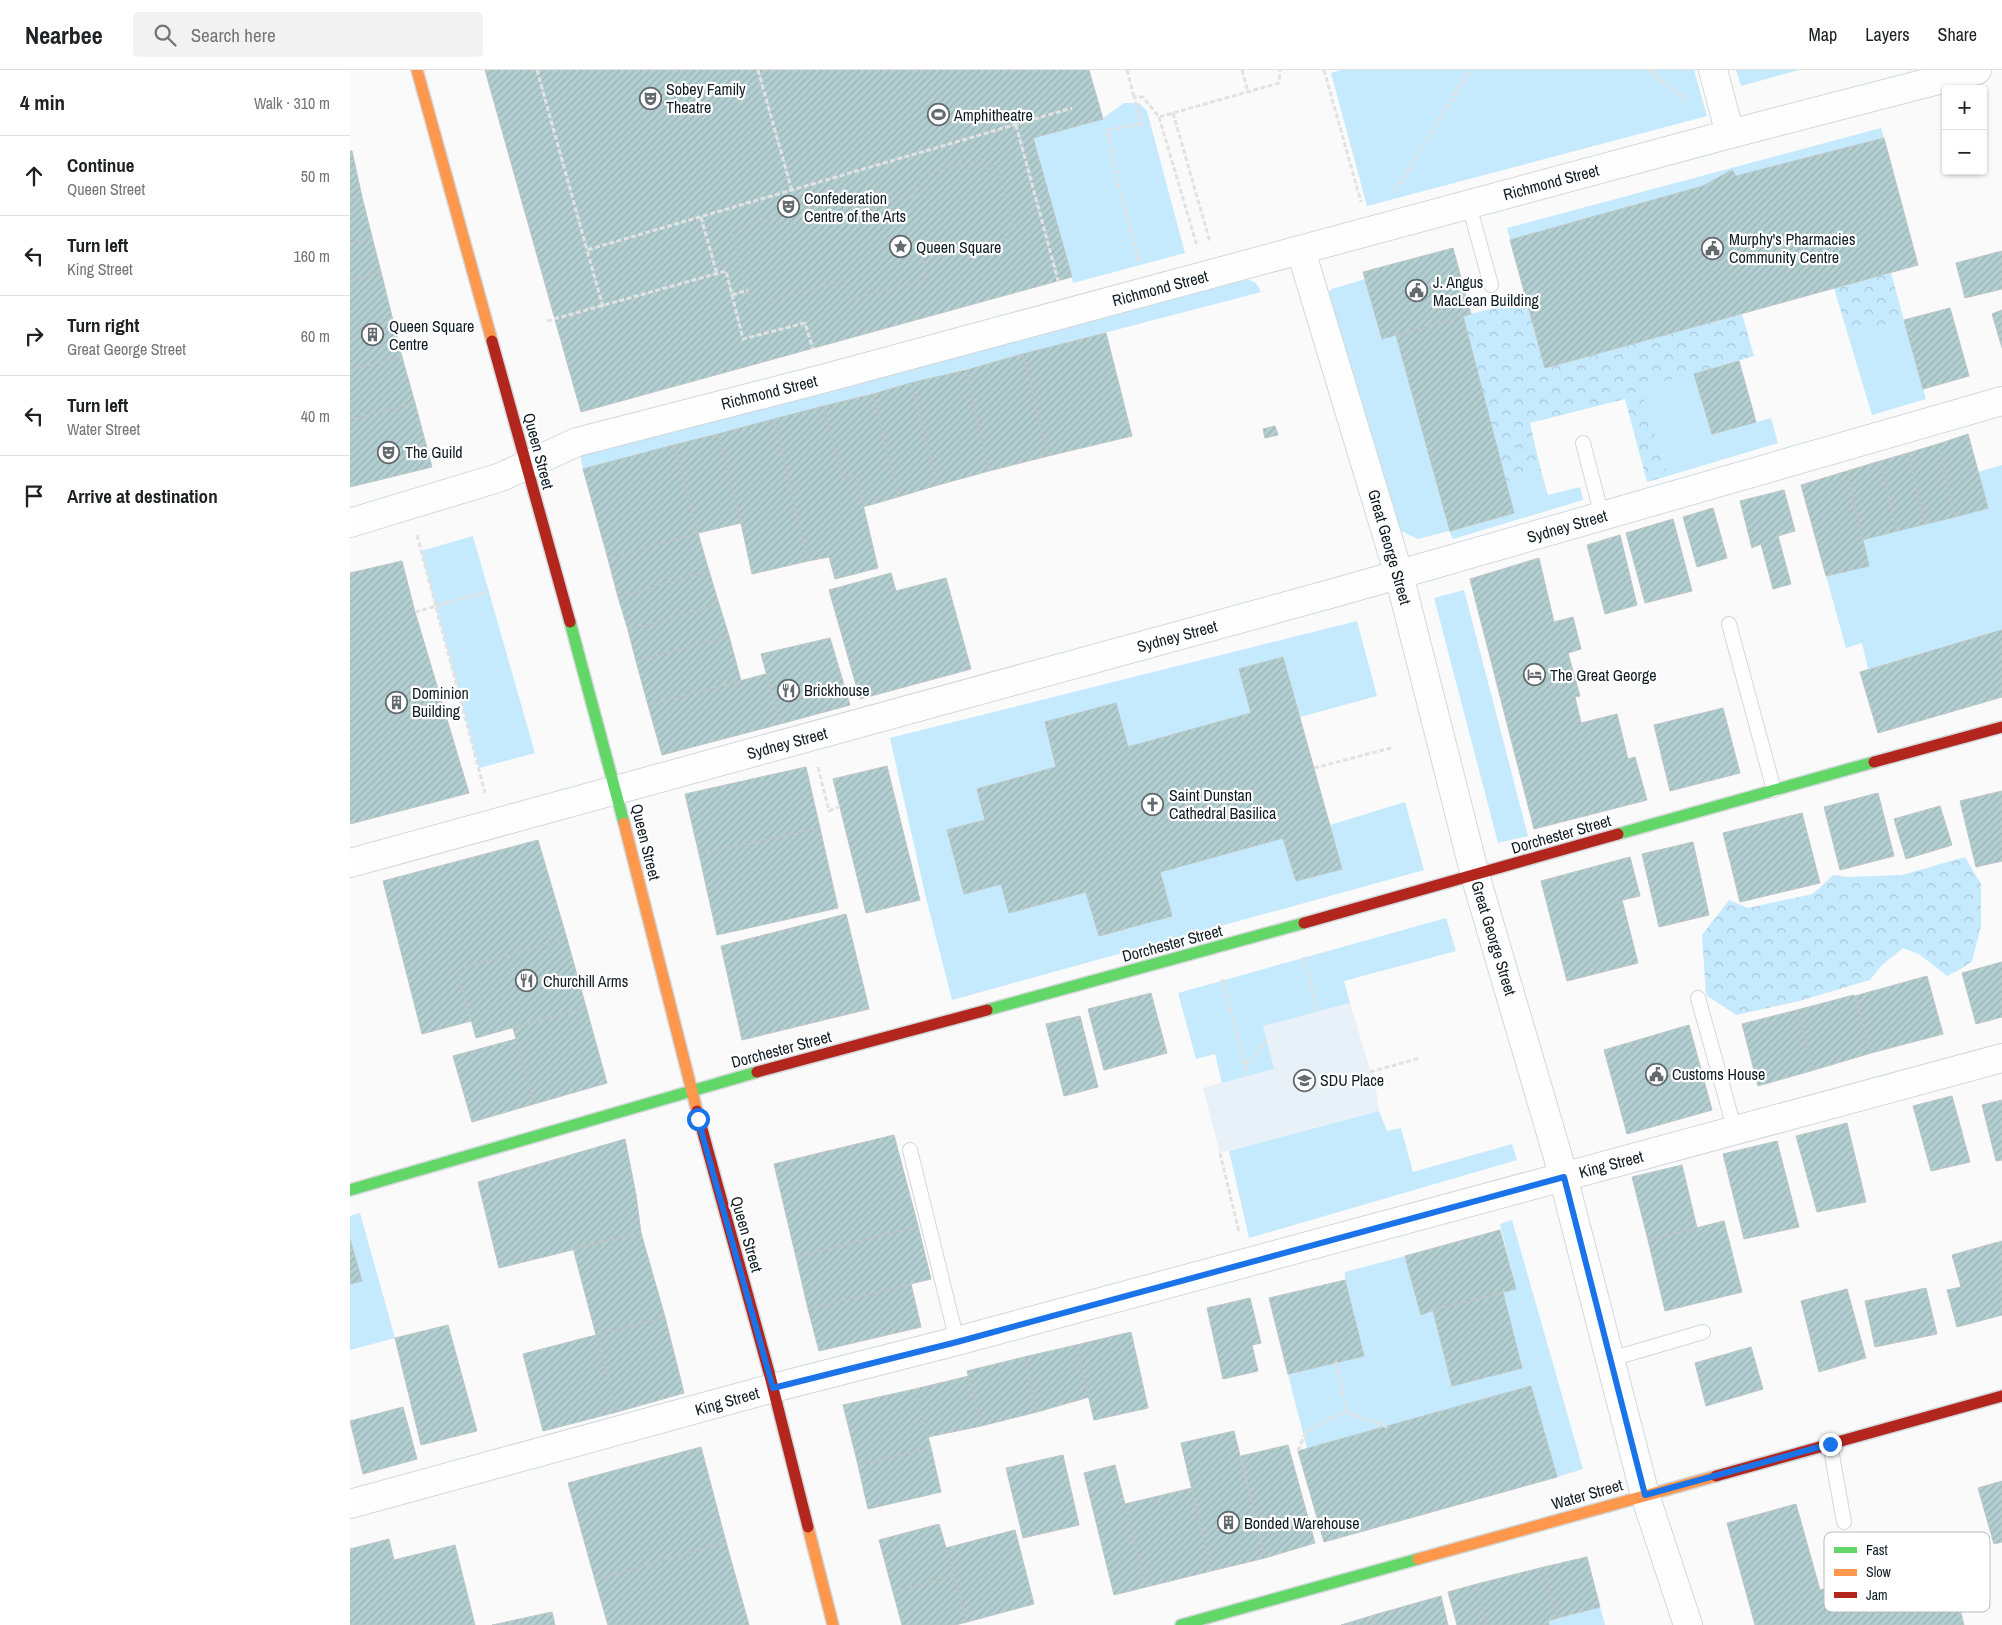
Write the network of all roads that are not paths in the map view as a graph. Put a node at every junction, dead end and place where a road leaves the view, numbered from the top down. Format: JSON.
{"nodes":[{"id":1,"x":417,"y":70,"type":"edge"},
{"id":2,"x":1712,"y":70,"type":"edge"},
{"id":3,"x":1977,"y":70,"type":"edge"},
{"id":4,"x":1730,"y":134,"type":"junction"},
{"id":5,"x":1470,"y":204,"type":"junction"},
{"id":6,"x":1301,"y":251,"type":"junction"},
{"id":7,"x":1491,"y":285,"type":"dead end"},
{"id":8,"x":2002,"y":401,"type":"edge"},
{"id":9,"x":1583,"y":443,"type":"dead end"},
{"id":10,"x":526,"y":466,"type":"junction"},
{"id":11,"x":1602,"y":516,"type":"junction"},
{"id":12,"x":350,"y":523,"type":"edge"},
{"id":13,"x":1399,"y":575,"type":"junction"},
{"id":14,"x":1729,"y":624,"type":"dead end"},
{"id":15,"x":2002,"y":727,"type":"edge"},
{"id":16,"x":616,"y":790,"type":"junction"},
{"id":17,"x":1774,"y":790,"type":"junction"},
{"id":18,"x":350,"y":863,"type":"edge"},
{"id":19,"x":1475,"y":875,"type":"junction"},
{"id":20,"x":1698,"y":998,"type":"dead end"},
{"id":21,"x":2002,"y":1058,"type":"edge"},
{"id":22,"x":691,"y":1090,"type":"junction"},
{"id":23,"x":1735,"y":1131,"type":"junction"},
{"id":24,"x":910,"y":1150,"type":"dead end"},
{"id":25,"x":1564,"y":1177,"type":"junction"},
{"id":26,"x":350,"y":1190,"type":"edge"},
{"id":27,"x":1703,"y":1332,"type":"dead end"},
{"id":28,"x":957,"y":1342,"type":"junction"},
{"id":29,"x":1610,"y":1358,"type":"junction"},
{"id":30,"x":773,"y":1388,"type":"junction"},
{"id":31,"x":2002,"y":1396,"type":"edge"},
{"id":32,"x":1830,"y":1444,"type":"junction"},
{"id":33,"x":1645,"y":1495,"type":"junction"},
{"id":34,"x":350,"y":1504,"type":"edge"},
{"id":35,"x":1844,"y":1522,"type":"dead end"},
{"id":36,"x":833,"y":1625,"type":"edge"},
{"id":37,"x":1181,"y":1625,"type":"edge"},
{"id":38,"x":1688,"y":1625,"type":"edge"}],
"edges":[{"from":1,"to":10,"type":"street","name":"Queen Street"},
{"from":2,"to":4,"type":"street"},
{"from":3,"to":4,"type":"street","name":"Richmond Street"},
{"from":4,"to":5,"type":"street","name":"Richmond Street"},
{"from":5,"to":6,"type":"street","name":"Richmond Street"},
{"from":5,"to":7,"type":"lane"},
{"from":6,"to":10,"type":"street","name":"Richmond Street"},
{"from":6,"to":13,"type":"street","name":"Great George Street"},
{"from":8,"to":11,"type":"street","name":"Sydney Street"},
{"from":9,"to":11,"type":"lane"},
{"from":10,"to":12,"type":"street","name":"Richmond Street"},
{"from":10,"to":16,"type":"street","name":"Queen Street"},
{"from":11,"to":13,"type":"street","name":"Sydney Street"},
{"from":13,"to":16,"type":"street","name":"Sydney Street"},
{"from":13,"to":19,"type":"street","name":"Great George Street"},
{"from":14,"to":17,"type":"lane"},
{"from":15,"to":17,"type":"street","name":"Dorchester Street"},
{"from":16,"to":18,"type":"street","name":"Sydney Street"},
{"from":16,"to":22,"type":"street","name":"Queen Street"},
{"from":17,"to":19,"type":"street","name":"Dorchester Street"},
{"from":19,"to":22,"type":"street","name":"Dorchester Street"},
{"from":19,"to":25,"type":"street","name":"Great George Street"},
{"from":20,"to":23,"type":"lane"},
{"from":21,"to":23,"type":"street","name":"King Street"},
{"from":22,"to":26,"type":"street","name":"Dorchester Street"},
{"from":22,"to":30,"type":"street","name":"Queen Street"},
{"from":23,"to":25,"type":"street","name":"King Street"},
{"from":24,"to":28,"type":"lane"},
{"from":25,"to":28,"type":"street","name":"King Street"},
{"from":25,"to":29,"type":"street","name":"Great George Street"},
{"from":27,"to":29,"type":"lane"},
{"from":28,"to":30,"type":"street","name":"King Street"},
{"from":29,"to":33,"type":"street","name":"Great George Street"},
{"from":30,"to":34,"type":"street","name":"King Street"},
{"from":30,"to":36,"type":"street","name":"Queen Street"},
{"from":31,"to":32,"type":"street","name":"Water Street"},
{"from":32,"to":33,"type":"street","name":"Water Street"},
{"from":32,"to":35,"type":"lane"},
{"from":33,"to":37,"type":"street","name":"Water Street"},
{"from":33,"to":38,"type":"street","name":"Great George Street"}]}
